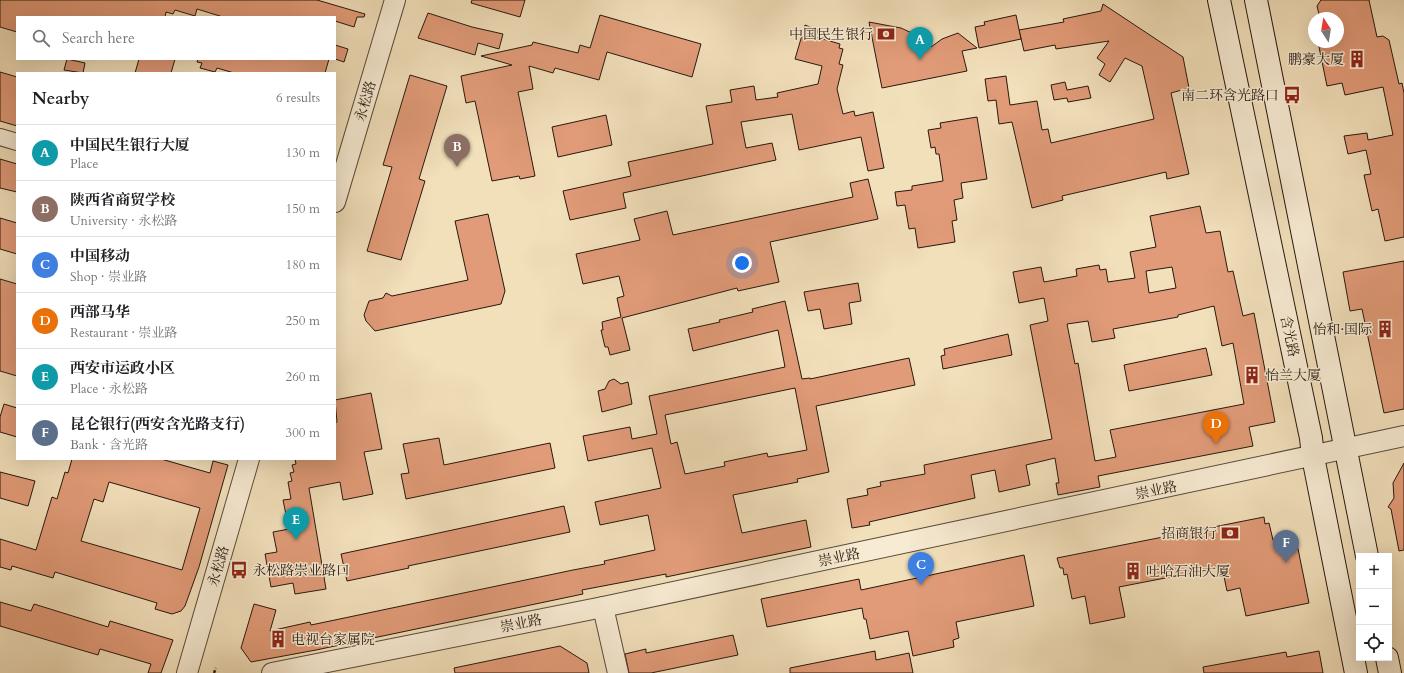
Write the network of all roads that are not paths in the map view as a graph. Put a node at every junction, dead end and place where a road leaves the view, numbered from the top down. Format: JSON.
{"nodes":[{"id":1,"x":381,"y":0,"type":"edge"},
{"id":2,"x":394,"y":0,"type":"edge"},
{"id":3,"x":1219,"y":0,"type":"edge"},
{"id":4,"x":1256,"y":0,"type":"edge"},
{"id":5,"x":0,"y":137,"type":"edge"},
{"id":6,"x":16,"y":142,"type":"edge"},
{"id":7,"x":336,"y":157,"type":"edge"},
{"id":8,"x":336,"y":199,"type":"edge"},
{"id":9,"x":1404,"y":436,"type":"edge"},
{"id":10,"x":1345,"y":449,"type":"junction"},
{"id":11,"x":1313,"y":457,"type":"junction"},
{"id":12,"x":249,"y":460,"type":"edge"},
{"id":13,"x":261,"y":460,"type":"edge"},
{"id":14,"x":1366,"y":553,"type":"edge"},
{"id":15,"x":603,"y":607,"type":"junction"},
{"id":16,"x":1388,"y":661,"type":"edge"},
{"id":17,"x":208,"y":671,"type":"edge"},
{"id":18,"x":187,"y":673,"type":"edge"},
{"id":19,"x":272,"y":673,"type":"edge"},
{"id":20,"x":618,"y":673,"type":"edge"},
{"id":21,"x":1356,"y":673,"type":"edge"},
{"id":22,"x":1390,"y":673,"type":"edge"}],
"edges":[{"from":1,"to":7,"type":"street","name":"永松路"},
{"from":2,"to":8,"type":"street","name":"永松路"},
{"from":3,"to":11,"type":"main road","name":"含光路"},
{"from":4,"to":10,"type":"main road"},
{"from":5,"to":6,"type":"street"},
{"from":9,"to":10,"type":"street","name":"崇业路"},
{"from":10,"to":11,"type":"street","name":"崇业路"},
{"from":10,"to":14,"type":"main road"},
{"from":11,"to":15,"type":"street","name":"崇业路"},
{"from":11,"to":21,"type":"main road","name":"含光路"},
{"from":12,"to":18,"type":"street","name":"永松路"},
{"from":13,"to":17,"type":"street","name":"永松路"},
{"from":15,"to":19,"type":"street","name":"崇业路"},
{"from":15,"to":20,"type":"street"},
{"from":16,"to":22,"type":"main road"}]}
